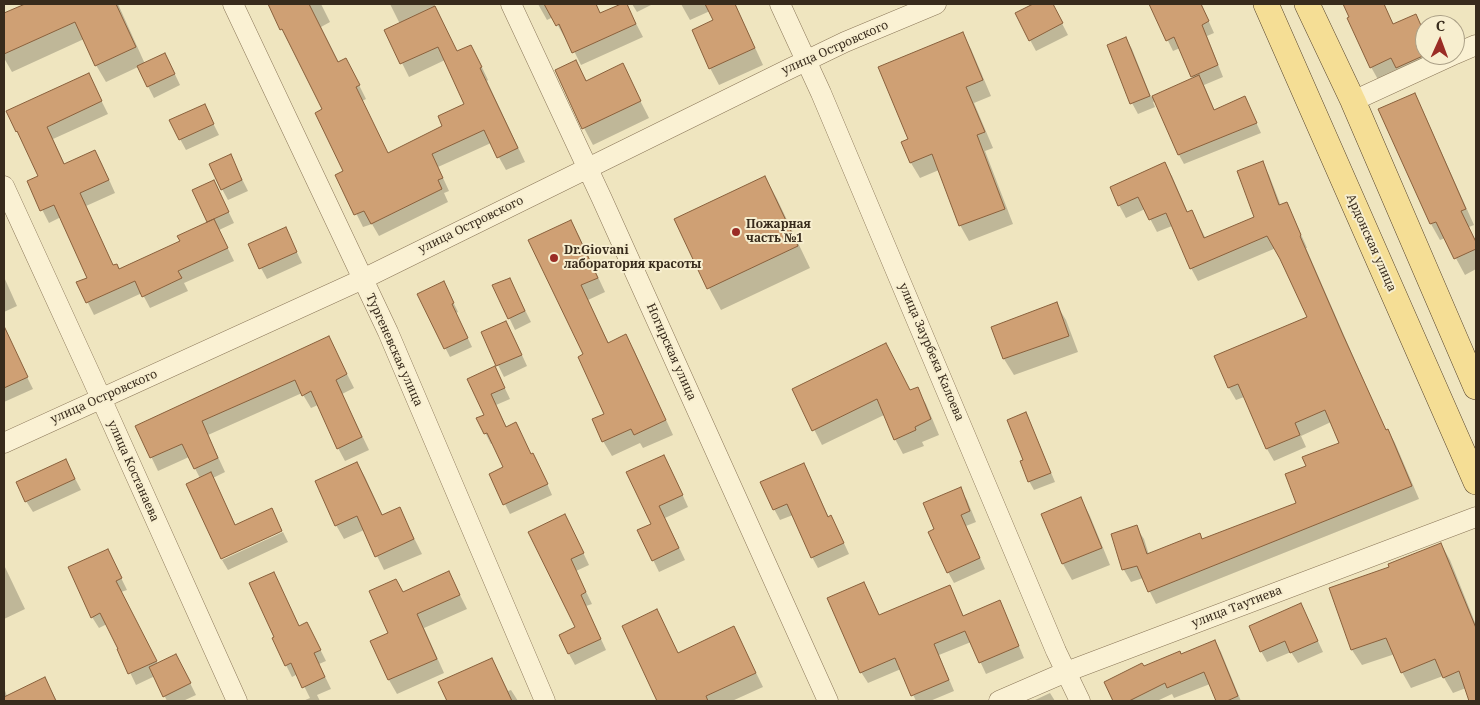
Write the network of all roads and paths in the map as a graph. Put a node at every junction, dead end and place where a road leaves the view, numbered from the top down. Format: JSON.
{"nodes":[{"id":1,"x":233,"y":4,"type":"edge"},
{"id":2,"x":511,"y":4,"type":"edge"},
{"id":3,"x":780,"y":4,"type":"edge"},
{"id":4,"x":936,"y":4,"type":"edge"},
{"id":5,"x":1266,"y":4,"type":"edge"},
{"id":6,"x":1308,"y":4,"type":"edge"},
{"id":7,"x":807,"y":60,"type":"junction"},
{"id":8,"x":1432,"y":65,"type":"edge"},
{"id":9,"x":1352,"y":102,"type":"junction"},
{"id":10,"x":588,"y":167,"type":"junction"},
{"id":11,"x":4,"y":186,"type":"edge"},
{"id":12,"x":363,"y":278,"type":"junction"},
{"id":13,"x":1476,"y":387,"type":"edge"},
{"id":14,"x":101,"y":398,"type":"junction"},
{"id":15,"x":4,"y":443,"type":"edge"},
{"id":16,"x":1476,"y":482,"type":"edge"},
{"id":17,"x":1476,"y":517,"type":"edge"},
{"id":18,"x":1066,"y":672,"type":"junction"},
{"id":19,"x":237,"y":701,"type":"edge"},
{"id":20,"x":544,"y":701,"type":"edge"},
{"id":21,"x":828,"y":701,"type":"edge"},
{"id":22,"x":998,"y":701,"type":"edge"},
{"id":23,"x":1080,"y":701,"type":"edge"}],
"edges":[{"from":1,"to":12,"type":"street","name":"Тургеневская улица"},
{"from":2,"to":10,"type":"street","name":"Ногирская улица"},
{"from":3,"to":7,"type":"street","name":"улица Заурбека Калоева"},
{"from":4,"to":7,"type":"street","name":"улица Островского"},
{"from":5,"to":16,"type":"main road","name":"Ардонская улица"},
{"from":6,"to":9,"type":"main road"},
{"from":7,"to":10,"type":"street","name":"улица Островского"},
{"from":7,"to":18,"type":"street","name":"улица Заурбека Калоева"},
{"from":8,"to":9,"type":"street"},
{"from":9,"to":13,"type":"main road"},
{"from":10,"to":12,"type":"street","name":"улица Островского"},
{"from":10,"to":21,"type":"street","name":"Ногирская улица"},
{"from":11,"to":14,"type":"street","name":"улица Костанаева"},
{"from":12,"to":14,"type":"street","name":"улица Островского"},
{"from":12,"to":20,"type":"street","name":"Тургеневская улица"},
{"from":14,"to":15,"type":"street","name":"улица Островского"},
{"from":14,"to":19,"type":"street","name":"улица Костанаева"},
{"from":17,"to":18,"type":"street","name":"улица Таутиева"},
{"from":18,"to":22,"type":"street","name":"улица Таутиева"},
{"from":18,"to":23,"type":"street","name":"улица Заурбека Калоева"}]}
